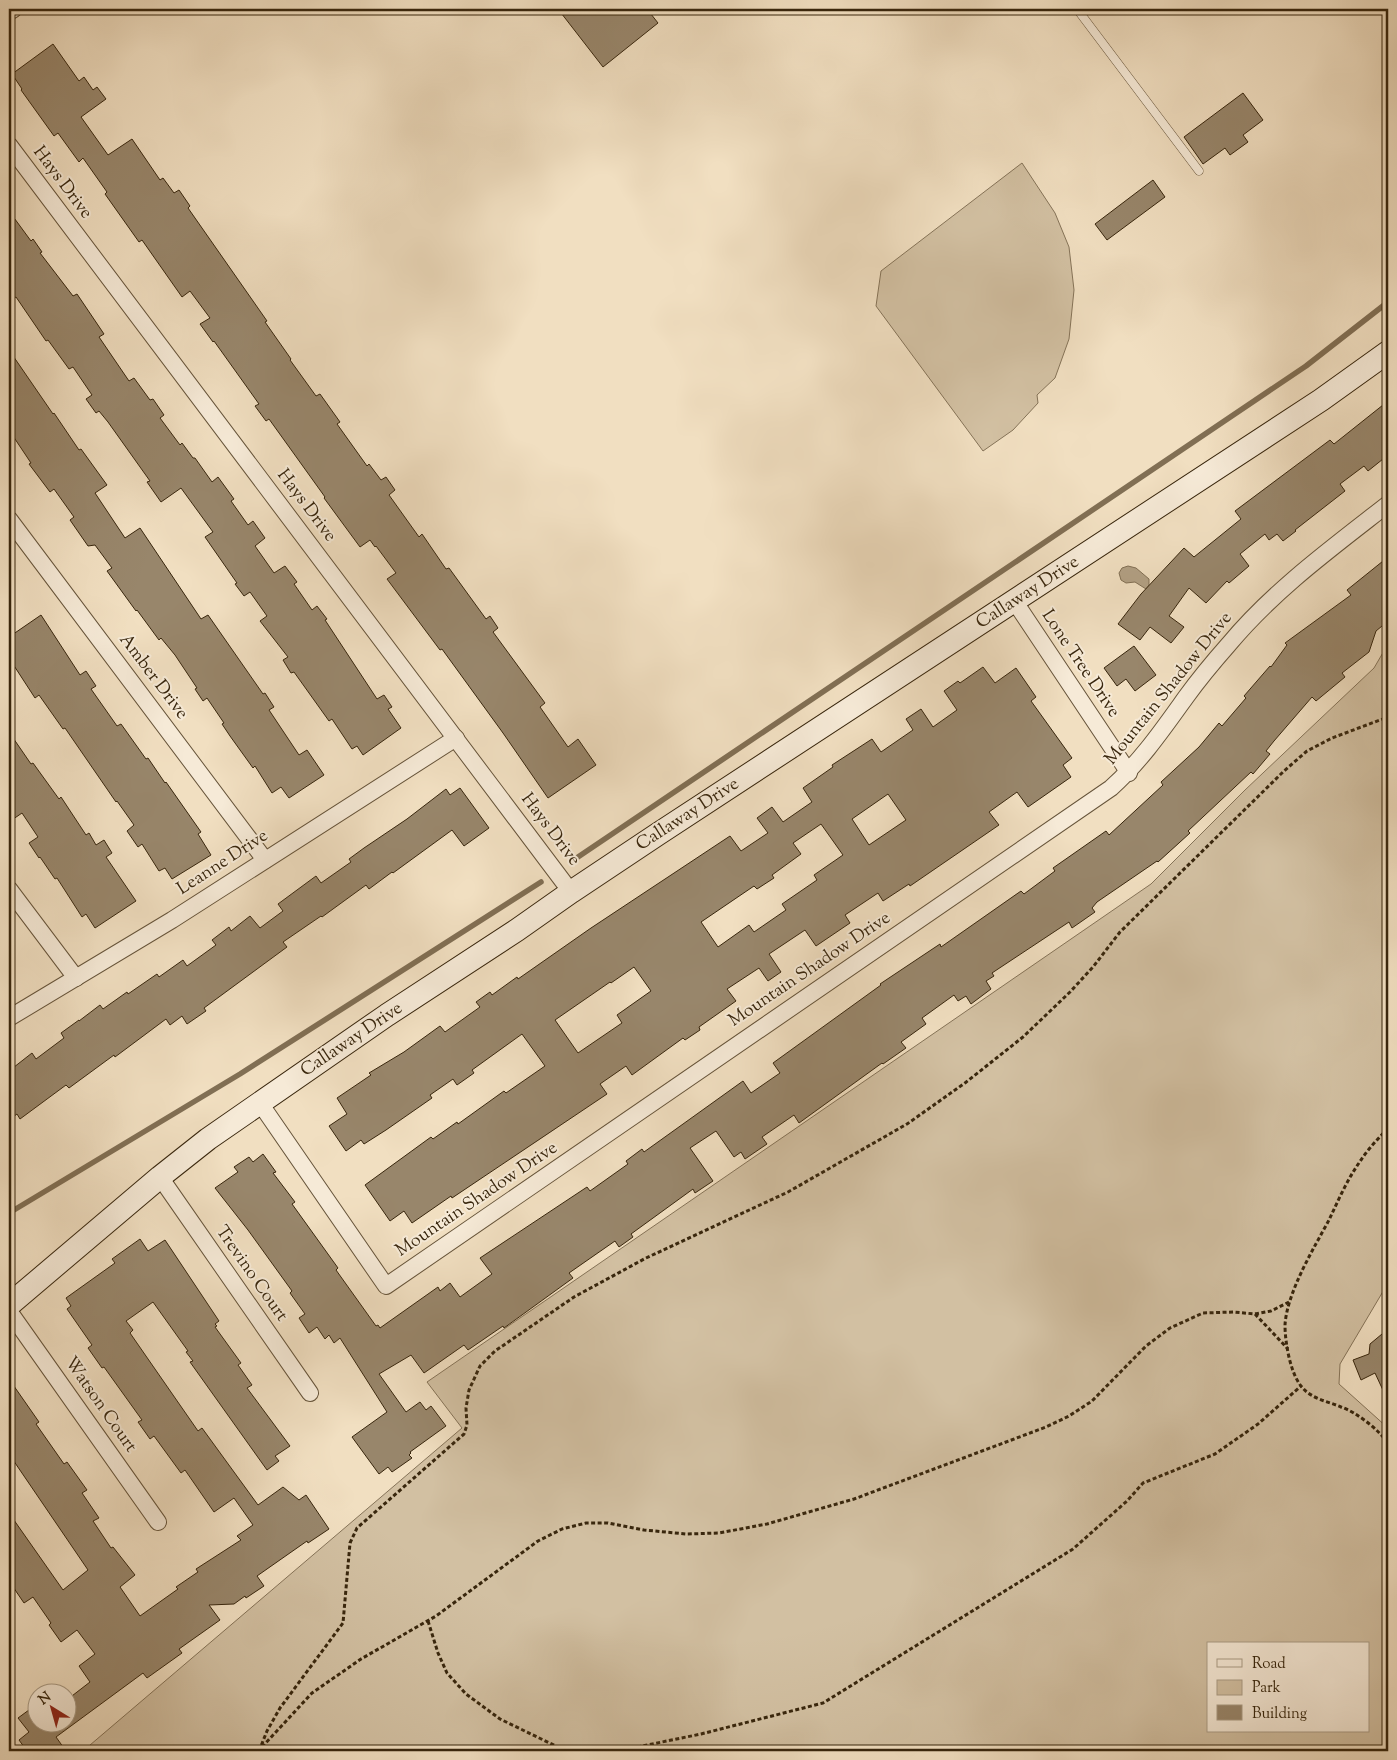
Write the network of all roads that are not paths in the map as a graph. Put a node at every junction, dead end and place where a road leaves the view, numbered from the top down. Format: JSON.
{"nodes":[{"id":1,"x":14,"y":9,"type":"edge"},
{"id":2,"x":1077,"y":9,"type":"edge"},
{"id":3,"x":9,"y":12,"type":"edge"},
{"id":4,"x":9,"y":146,"type":"edge"},
{"id":5,"x":1199,"y":170,"type":"dead end"},
{"id":6,"x":1388,"y":352,"type":"edge"},
{"id":7,"x":1388,"y":504,"type":"edge"},
{"id":8,"x":9,"y":518,"type":"edge"},
{"id":9,"x":1015,"y":602,"type":"junction"},
{"id":10,"x":456,"y":738,"type":"junction"},
{"id":11,"x":1129,"y":772,"type":"junction"},
{"id":12,"x":265,"y":860,"type":"junction"},
{"id":13,"x":9,"y":889,"type":"edge"},
{"id":14,"x":571,"y":892,"type":"junction"},
{"id":15,"x":76,"y":978,"type":"junction"},
{"id":16,"x":9,"y":1018,"type":"edge"},
{"id":17,"x":260,"y":1103,"type":"junction"},
{"id":18,"x":160,"y":1177,"type":"junction"},
{"id":19,"x":9,"y":1305,"type":"edge"},
{"id":20,"x":9,"y":1311,"type":"edge"},
{"id":21,"x":310,"y":1393,"type":"dead end"},
{"id":22,"x":158,"y":1522,"type":"dead end"}],
"edges":[{"from":1,"to":3,"type":"street"},
{"from":2,"to":5,"type":"lane"},
{"from":4,"to":10,"type":"street","name":"Hays Drive"},
{"from":6,"to":9,"type":"street","name":"Callaway Drive"},
{"from":7,"to":11,"type":"street","name":"Mountain Shadow Drive"},
{"from":8,"to":12,"type":"street","name":"Amber Drive"},
{"from":9,"to":11,"type":"street","name":"Lone Tree Drive"},
{"from":9,"to":14,"type":"street","name":"Callaway Drive"},
{"from":10,"to":12,"type":"street","name":"Leanne Drive"},
{"from":10,"to":14,"type":"street","name":"Hays Drive"},
{"from":11,"to":17,"type":"street","name":"Mountain Shadow Drive"},
{"from":12,"to":15,"type":"street","name":"Leanne Drive"},
{"from":13,"to":15,"type":"street"},
{"from":14,"to":17,"type":"street","name":"Callaway Drive"},
{"from":15,"to":16,"type":"street","name":"Leanne Drive"},
{"from":17,"to":18,"type":"street","name":"Callaway Drive"},
{"from":18,"to":19,"type":"street","name":"Callaway Drive"},
{"from":18,"to":21,"type":"street","name":"Trevino Court"},
{"from":20,"to":22,"type":"street","name":"Watson Court"}]}
